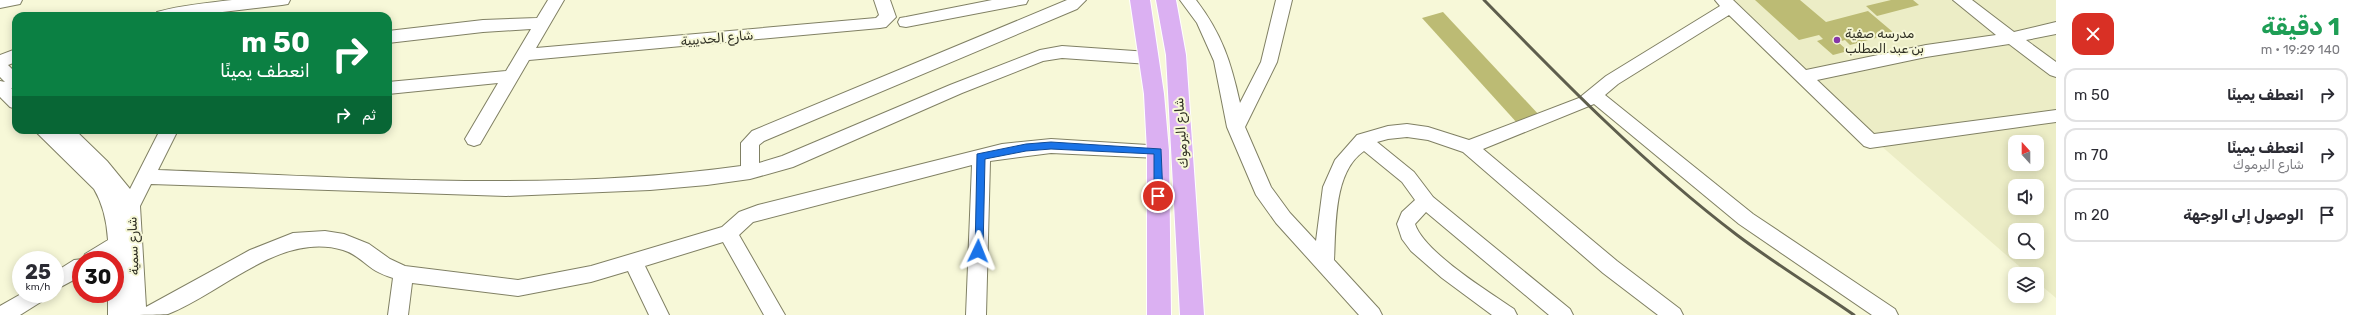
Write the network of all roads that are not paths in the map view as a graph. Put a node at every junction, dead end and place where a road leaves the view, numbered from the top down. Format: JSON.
{"nodes":[{"id":1,"x":14,"y":0,"type":"edge"},
{"id":2,"x":282,"y":0,"type":"edge"},
{"id":3,"x":556,"y":0,"type":"edge"},
{"id":4,"x":882,"y":0,"type":"edge"},
{"id":5,"x":1020,"y":0,"type":"edge"},
{"id":6,"x":1078,"y":0,"type":"edge"},
{"id":7,"x":1140,"y":0,"type":"edge"},
{"id":8,"x":1166,"y":0,"type":"edge"},
{"id":9,"x":1188,"y":0,"type":"edge"},
{"id":10,"x":1284,"y":0,"type":"edge"},
{"id":11,"x":1961,"y":0,"type":"edge"},
{"id":12,"x":1727,"y":3,"type":"edge"},
{"id":13,"x":0,"y":4,"type":"edge"},
{"id":14,"x":178,"y":6,"type":"edge"},
{"id":15,"x":228,"y":10,"type":"edge"},
{"id":16,"x":169,"y":12,"type":"edge"},
{"id":17,"x":906,"y":22,"type":"dead end"},
{"id":18,"x":544,"y":23,"type":"junction"},
{"id":19,"x":2056,"y":28,"type":"edge"},
{"id":20,"x":392,"y":37,"type":"edge"},
{"id":21,"x":2011,"y":38,"type":"junction"},
{"id":22,"x":525,"y":55,"type":"junction"},
{"id":23,"x":12,"y":57,"type":"edge"},
{"id":24,"x":1149,"y":58,"type":"junction"},
{"id":25,"x":0,"y":62,"type":"edge"},
{"id":26,"x":0,"y":67,"type":"edge"},
{"id":27,"x":2056,"y":71,"type":"edge"},
{"id":28,"x":511,"y":76,"type":"junction"},
{"id":29,"x":1802,"y":77,"type":"junction"},
{"id":30,"x":11,"y":83,"type":"edge"},
{"id":31,"x":392,"y":88,"type":"edge"},
{"id":32,"x":1595,"y":96,"type":"junction"},
{"id":33,"x":2056,"y":116,"type":"edge"},
{"id":34,"x":1236,"y":127,"type":"junction"},
{"id":35,"x":47,"y":134,"type":"edge"},
{"id":36,"x":68,"y":134,"type":"edge"},
{"id":37,"x":167,"y":134,"type":"edge"},
{"id":38,"x":474,"y":138,"type":"dead end"},
{"id":39,"x":1363,"y":140,"type":"junction"},
{"id":40,"x":1469,"y":148,"type":"junction"},
{"id":41,"x":1158,"y":151,"type":"junction"},
{"id":42,"x":981,"y":156,"type":"junction"},
{"id":43,"x":750,"y":172,"type":"junction"},
{"id":44,"x":145,"y":177,"type":"junction"},
{"id":45,"x":1426,"y":202,"type":"junction"},
{"id":46,"x":131,"y":206,"type":"junction"},
{"id":47,"x":728,"y":233,"type":"junction"},
{"id":48,"x":118,"y":244,"type":"junction"},
{"id":49,"x":107,"y":251,"type":"edge"},
{"id":50,"x":634,"y":262,"type":"junction"},
{"id":51,"x":1324,"y":263,"type":"junction"},
{"id":52,"x":403,"y":274,"type":"junction"},
{"id":53,"x":22,"y":303,"type":"edge"},
{"id":54,"x":156,"y":313,"type":"edge"},
{"id":55,"x":3,"y":315,"type":"edge"},
{"id":56,"x":118,"y":315,"type":"edge"},
{"id":57,"x":136,"y":315,"type":"edge"},
{"id":58,"x":398,"y":315,"type":"edge"},
{"id":59,"x":659,"y":315,"type":"edge"},
{"id":60,"x":774,"y":315,"type":"edge"},
{"id":61,"x":976,"y":315,"type":"edge"},
{"id":62,"x":1159,"y":315,"type":"edge"},
{"id":63,"x":1192,"y":315,"type":"edge"},
{"id":64,"x":1372,"y":315,"type":"edge"},
{"id":65,"x":1507,"y":315,"type":"edge"},
{"id":66,"x":1563,"y":315,"type":"edge"},
{"id":67,"x":1673,"y":315,"type":"edge"},
{"id":68,"x":1888,"y":315,"type":"edge"}],
"edges":[{"from":1,"to":13,"type":"street"},
{"from":2,"to":15,"type":"street"},
{"from":3,"to":18,"type":"street"},
{"from":4,"to":22,"type":"street","name":"شارع الحديبية"},
{"from":5,"to":17,"type":"street"},
{"from":6,"to":43,"type":"street"},
{"from":7,"to":24,"type":"highway","name":"شارع اليرموك"},
{"from":8,"to":63,"type":"highway","name":"شارع اليرموك"},
{"from":9,"to":34,"type":"street"},
{"from":10,"to":34,"type":"street"},
{"from":11,"to":21,"type":"street"},
{"from":12,"to":29,"type":"street"},
{"from":12,"to":32,"type":"street"},
{"from":14,"to":15,"type":"street"},
{"from":14,"to":16,"type":"street"},
{"from":18,"to":20,"type":"street"},
{"from":18,"to":22,"type":"street"},
{"from":19,"to":21,"type":"street"},
{"from":21,"to":27,"type":"street"},
{"from":21,"to":29,"type":"street"},
{"from":22,"to":28,"type":"street"},
{"from":23,"to":25,"type":"street"},
{"from":24,"to":41,"type":"highway","name":"شارع اليرموك"},
{"from":24,"to":43,"type":"street"},
{"from":26,"to":30,"type":"street"},
{"from":28,"to":31,"type":"street"},
{"from":28,"to":38,"type":"street"},
{"from":29,"to":33,"type":"street"},
{"from":32,"to":40,"type":"street"},
{"from":32,"to":68,"type":"street"},
{"from":34,"to":51,"type":"street"},
{"from":35,"to":48,"type":"street","name":"شارع سمية"},
{"from":36,"to":46,"type":"street","name":"شارع سمية"},
{"from":37,"to":44,"type":"street"},
{"from":39,"to":40,"type":"street"},
{"from":39,"to":45,"type":"street"},
{"from":39,"to":51,"type":"street"},
{"from":40,"to":67,"type":"street"},
{"from":41,"to":42,"type":"street"},
{"from":41,"to":62,"type":"highway","name":"شارع اليرموك"},
{"from":42,"to":47,"type":"street"},
{"from":42,"to":61,"type":"street"},
{"from":43,"to":44,"type":"street"},
{"from":44,"to":46,"type":"street"},
{"from":45,"to":65,"type":"street"},
{"from":45,"to":66,"type":"street"},
{"from":46,"to":57,"type":"street","name":"شارع سمية"},
{"from":47,"to":50,"type":"street"},
{"from":47,"to":60,"type":"street"},
{"from":48,"to":49,"type":"street"},
{"from":48,"to":56,"type":"street","name":"شارع سمية"},
{"from":50,"to":52,"type":"street"},
{"from":50,"to":59,"type":"street"},
{"from":51,"to":64,"type":"street"},
{"from":52,"to":54,"type":"street"},
{"from":52,"to":58,"type":"street"},
{"from":53,"to":55,"type":"street"}]}
